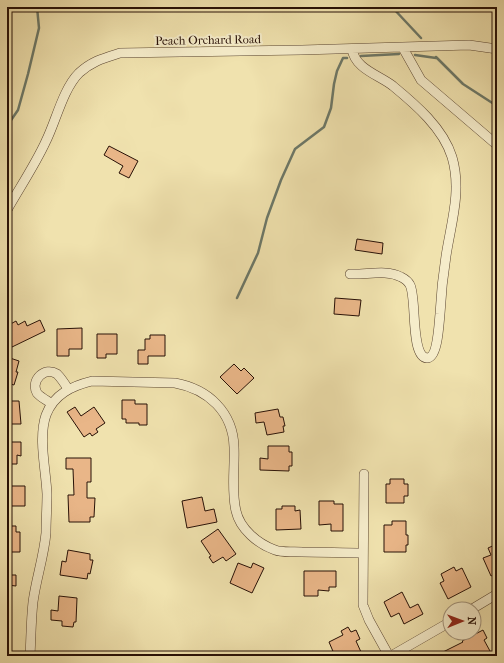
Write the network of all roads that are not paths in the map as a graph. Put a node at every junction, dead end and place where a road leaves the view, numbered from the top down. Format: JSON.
{"nodes":[{"id":1,"x":403,"y":48,"type":"junction"},
{"id":2,"x":352,"y":49,"type":"junction"},
{"id":3,"x":497,"y":49,"type":"edge"},
{"id":4,"x":497,"y":145,"type":"edge"},
{"id":5,"x":7,"y":210,"type":"edge"},
{"id":6,"x":350,"y":274,"type":"dead end"},
{"id":7,"x":68,"y":389,"type":"junction"},
{"id":8,"x":52,"y":404,"type":"junction"},
{"id":9,"x":364,"y":474,"type":"dead end"},
{"id":10,"x":363,"y":553,"type":"junction"},
{"id":11,"x":497,"y":594,"type":"edge"},
{"id":12,"x":482,"y":603,"type":"edge"},
{"id":13,"x":442,"y":627,"type":"edge"},
{"id":14,"x":30,"y":656,"type":"edge"},
{"id":15,"x":390,"y":656,"type":"edge"}],
"edges":[{"from":1,"to":2,"type":"street","name":"Peach Orchard Road"},
{"from":1,"to":3,"type":"street","name":"Peach Orchard Road"},
{"from":1,"to":4,"type":"street"},
{"from":2,"to":5,"type":"street","name":"Peach Orchard Road"},
{"from":2,"to":6,"type":"street"},
{"from":7,"to":8,"type":"street"},
{"from":7,"to":8,"type":"street"},
{"from":7,"to":10,"type":"street"},
{"from":8,"to":14,"type":"street"},
{"from":9,"to":10,"type":"street"},
{"from":10,"to":15,"type":"street"},
{"from":11,"to":12,"type":"street"},
{"from":13,"to":15,"type":"street"}]}
